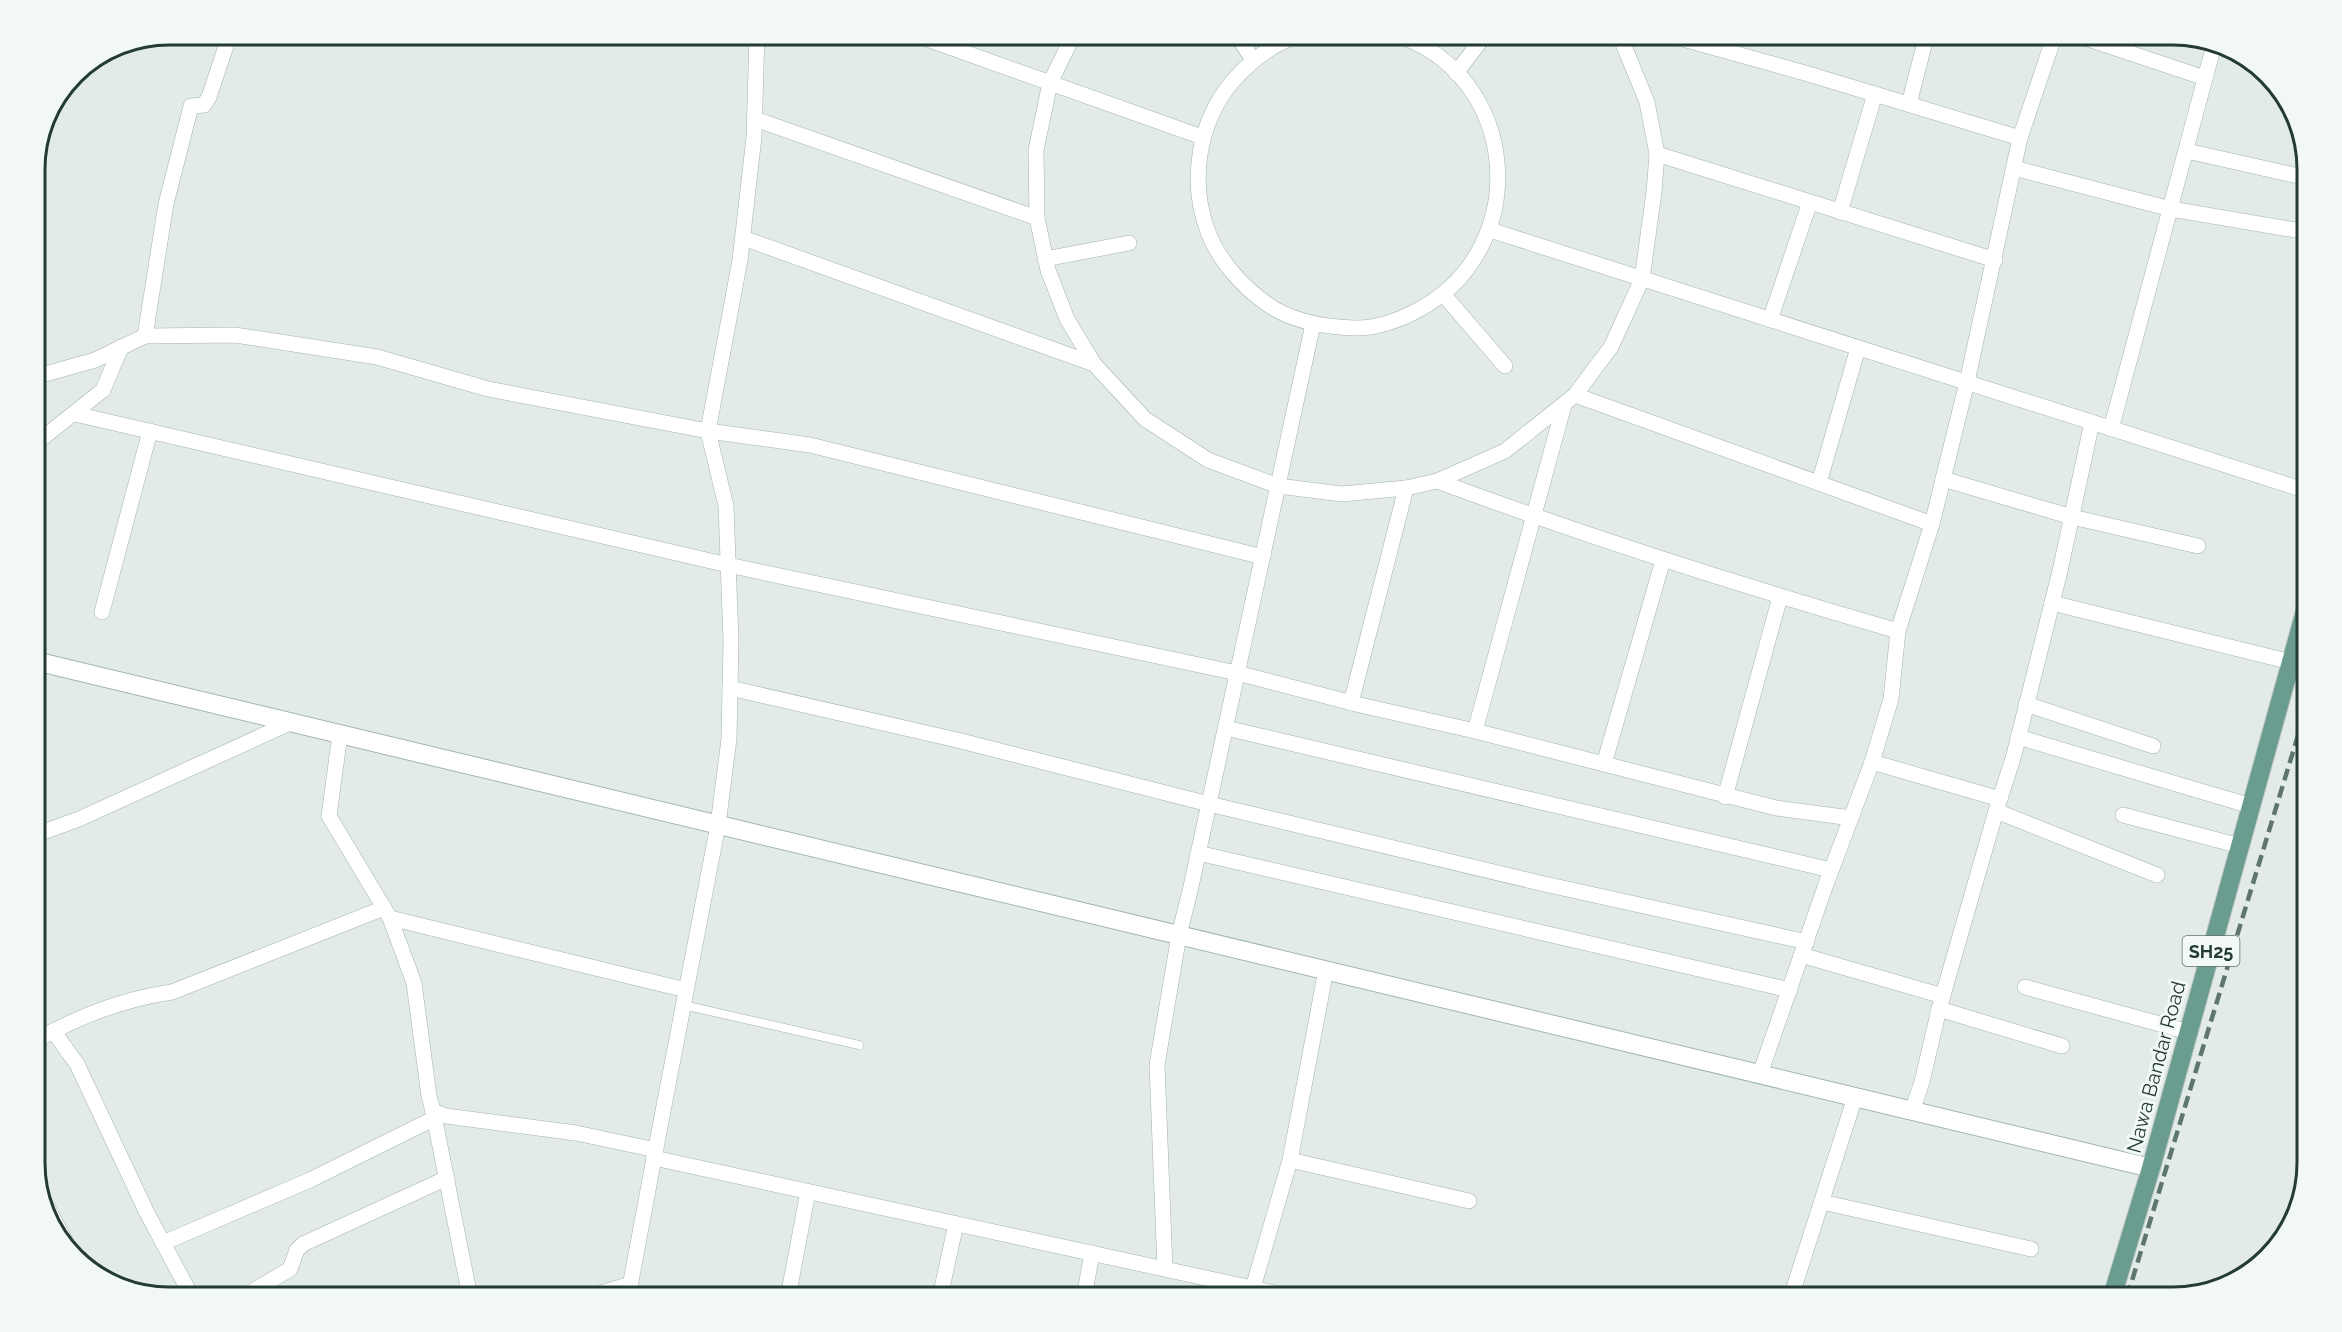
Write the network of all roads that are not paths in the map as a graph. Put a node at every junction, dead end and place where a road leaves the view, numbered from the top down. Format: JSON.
{"nodes":[{"id":1,"x":226,"y":45,"type":"edge"},
{"id":2,"x":758,"y":45,"type":"edge"},
{"id":3,"x":944,"y":45,"type":"edge"},
{"id":4,"x":1069,"y":45,"type":"edge"},
{"id":5,"x":1243,"y":45,"type":"edge"},
{"id":6,"x":1277,"y":45,"type":"edge"},
{"id":7,"x":1420,"y":45,"type":"edge"},
{"id":8,"x":1478,"y":45,"type":"edge"},
{"id":9,"x":1624,"y":45,"type":"edge"},
{"id":10,"x":1704,"y":45,"type":"edge"},
{"id":11,"x":1924,"y":45,"type":"edge"},
{"id":12,"x":2051,"y":45,"type":"edge"},
{"id":13,"x":2106,"y":45,"type":"edge"},
{"id":14,"x":2212,"y":51,"type":"edge"},
{"id":15,"x":1253,"y":60,"type":"junction"},
{"id":16,"x":1456,"y":73,"type":"junction"},
{"id":17,"x":2205,"y":78,"type":"junction"},
{"id":18,"x":1050,"y":83,"type":"junction"},
{"id":19,"x":1875,"y":94,"type":"junction"},
{"id":20,"x":1909,"y":104,"type":"junction"},
{"id":21,"x":755,"y":119,"type":"junction"},
{"id":22,"x":1203,"y":137,"type":"junction"},
{"id":23,"x":2020,"y":138,"type":"junction"},
{"id":24,"x":2187,"y":151,"type":"junction"},
{"id":25,"x":1657,"y":154,"type":"junction"},
{"id":26,"x":2014,"y":168,"type":"junction"},
{"id":27,"x":2297,"y":176,"type":"edge"},
{"id":28,"x":1810,"y":202,"type":"junction"},
{"id":29,"x":2171,"y":209,"type":"junction"},
{"id":30,"x":1840,"y":212,"type":"junction"},
{"id":31,"x":1037,"y":218,"type":"junction"},
{"id":32,"x":1490,"y":230,"type":"junction"},
{"id":33,"x":2297,"y":230,"type":"edge"},
{"id":34,"x":743,"y":238,"type":"junction"},
{"id":35,"x":1129,"y":243,"type":"dead end"},
{"id":36,"x":1045,"y":259,"type":"junction"},
{"id":37,"x":1995,"y":260,"type":"junction"},
{"id":38,"x":1642,"y":279,"type":"junction"},
{"id":39,"x":1443,"y":294,"type":"junction"},
{"id":40,"x":1770,"y":320,"type":"junction"},
{"id":41,"x":1313,"y":324,"type":"junction"},
{"id":42,"x":145,"y":336,"type":"junction"},
{"id":43,"x":121,"y":347,"type":"junction"},
{"id":44,"x":1858,"y":348,"type":"junction"},
{"id":45,"x":1094,"y":364,"type":"junction"},
{"id":46,"x":1505,"y":366,"type":"dead end"},
{"id":47,"x":45,"y":374,"type":"edge"},
{"id":48,"x":1967,"y":382,"type":"junction"},
{"id":49,"x":1570,"y":400,"type":"junction"},
{"id":50,"x":75,"y":414,"type":"junction"},
{"id":51,"x":2092,"y":422,"type":"junction"},
{"id":52,"x":2111,"y":429,"type":"junction"},
{"id":53,"x":150,"y":431,"type":"junction"},
{"id":54,"x":708,"y":431,"type":"junction"},
{"id":55,"x":45,"y":436,"type":"edge"},
{"id":56,"x":1943,"y":479,"type":"junction"},
{"id":57,"x":1437,"y":481,"type":"junction"},
{"id":58,"x":1820,"y":483,"type":"junction"},
{"id":59,"x":1278,"y":486,"type":"junction"},
{"id":60,"x":1406,"y":488,"type":"junction"},
{"id":61,"x":2297,"y":488,"type":"edge"},
{"id":62,"x":1534,"y":517,"type":"junction"},
{"id":63,"x":2072,"y":517,"type":"junction"},
{"id":64,"x":1932,"y":524,"type":"junction"},
{"id":65,"x":2198,"y":546,"type":"dead end"},
{"id":66,"x":1263,"y":557,"type":"junction"},
{"id":67,"x":1663,"y":560,"type":"junction"},
{"id":68,"x":728,"y":565,"type":"junction"},
{"id":69,"x":1780,"y":597,"type":"junction"},
{"id":70,"x":2052,"y":603,"type":"junction"},
{"id":71,"x":102,"y":612,"type":"dead end"},
{"id":72,"x":1898,"y":631,"type":"junction"},
{"id":73,"x":2297,"y":640,"type":"edge"},
{"id":74,"x":2291,"y":662,"type":"junction"},
{"id":75,"x":45,"y":663,"type":"edge"},
{"id":76,"x":1238,"y":673,"type":"junction"},
{"id":77,"x":730,"y":688,"type":"junction"},
{"id":78,"x":1351,"y":703,"type":"junction"},
{"id":79,"x":2026,"y":704,"type":"junction"},
{"id":80,"x":292,"y":722,"type":"junction"},
{"id":81,"x":1226,"y":728,"type":"junction"},
{"id":82,"x":1475,"y":731,"type":"junction"},
{"id":83,"x":340,"y":734,"type":"junction"},
{"id":84,"x":2018,"y":737,"type":"junction"},
{"id":85,"x":2153,"y":746,"type":"dead end"},
{"id":86,"x":1872,"y":762,"type":"junction"},
{"id":87,"x":1604,"y":764,"type":"junction"},
{"id":88,"x":1725,"y":797,"type":"junction"},
{"id":89,"x":1209,"y":804,"type":"junction"},
{"id":90,"x":1998,"y":805,"type":"junction"},
{"id":91,"x":2252,"y":806,"type":"junction"},
{"id":92,"x":2123,"y":815,"type":"dead end"},
{"id":93,"x":1851,"y":818,"type":"junction"},
{"id":94,"x":718,"y":825,"type":"junction"},
{"id":95,"x":45,"y":831,"type":"edge"},
{"id":96,"x":2240,"y":846,"type":"junction"},
{"id":97,"x":1198,"y":853,"type":"junction"},
{"id":98,"x":1831,"y":870,"type":"junction"},
{"id":99,"x":2157,"y":875,"type":"dead end"},
{"id":100,"x":387,"y":913,"type":"junction"},
{"id":101,"x":1179,"y":935,"type":"junction"},
{"id":102,"x":1804,"y":949,"type":"junction"},
{"id":103,"x":1326,"y":970,"type":"junction"},
{"id":104,"x":2025,"y":987,"type":"dead end"},
{"id":105,"x":1790,"y":990,"type":"junction"},
{"id":106,"x":685,"y":998,"type":"junction"},
{"id":107,"x":1941,"y":1003,"type":"junction"},
{"id":108,"x":53,"y":1031,"type":"junction"},
{"id":109,"x":2189,"y":1032,"type":"junction"},
{"id":110,"x":45,"y":1035,"type":"edge"},
{"id":111,"x":859,"y":1045,"type":"dead end"},
{"id":112,"x":2062,"y":1046,"type":"dead end"},
{"id":113,"x":1760,"y":1074,"type":"junction"},
{"id":114,"x":1855,"y":1097,"type":"junction"},
{"id":115,"x":1912,"y":1111,"type":"junction"},
{"id":116,"x":434,"y":1115,"type":"junction"},
{"id":117,"x":655,"y":1154,"type":"junction"},
{"id":118,"x":1290,"y":1160,"type":"junction"},
{"id":119,"x":2151,"y":1168,"type":"junction"},
{"id":120,"x":447,"y":1178,"type":"junction"},
{"id":121,"x":808,"y":1192,"type":"junction"},
{"id":122,"x":1469,"y":1201,"type":"dead end"},
{"id":123,"x":1822,"y":1202,"type":"junction"},
{"id":124,"x":956,"y":1224,"type":"junction"},
{"id":125,"x":163,"y":1243,"type":"junction"},
{"id":126,"x":2031,"y":1249,"type":"dead end"},
{"id":127,"x":1092,"y":1253,"type":"junction"},
{"id":128,"x":1165,"y":1269,"type":"junction"},
{"id":129,"x":186,"y":1287,"type":"edge"},
{"id":130,"x":261,"y":1287,"type":"edge"},
{"id":131,"x":465,"y":1287,"type":"edge"},
{"id":132,"x":631,"y":1287,"type":"edge"},
{"id":133,"x":790,"y":1287,"type":"edge"},
{"id":134,"x":942,"y":1287,"type":"edge"},
{"id":135,"x":1086,"y":1287,"type":"edge"},
{"id":136,"x":1248,"y":1287,"type":"edge"},
{"id":137,"x":1253,"y":1287,"type":"edge"},
{"id":138,"x":1795,"y":1287,"type":"edge"},
{"id":139,"x":2115,"y":1287,"type":"edge"}],
"edges":[{"from":1,"to":42,"type":"street"},
{"from":2,"to":21,"type":"street"},
{"from":3,"to":18,"type":"street"},
{"from":4,"to":18,"type":"street"},
{"from":5,"to":15,"type":"street"},
{"from":6,"to":15,"type":"street"},
{"from":7,"to":16,"type":"street"},
{"from":8,"to":16,"type":"street"},
{"from":9,"to":25,"type":"street"},
{"from":10,"to":19,"type":"street"},
{"from":11,"to":20,"type":"street"},
{"from":12,"to":23,"type":"street"},
{"from":13,"to":17,"type":"street"},
{"from":14,"to":17,"type":"street"},
{"from":15,"to":22,"type":"street"},
{"from":16,"to":32,"type":"street"},
{"from":17,"to":24,"type":"street"},
{"from":18,"to":22,"type":"street"},
{"from":18,"to":31,"type":"street"},
{"from":19,"to":20,"type":"street"},
{"from":19,"to":30,"type":"street"},
{"from":20,"to":23,"type":"street"},
{"from":21,"to":31,"type":"street"},
{"from":21,"to":34,"type":"street"},
{"from":22,"to":41,"type":"street"},
{"from":23,"to":26,"type":"street"},
{"from":24,"to":27,"type":"street"},
{"from":24,"to":29,"type":"street"},
{"from":25,"to":28,"type":"street"},
{"from":25,"to":38,"type":"street"},
{"from":26,"to":29,"type":"street"},
{"from":26,"to":37,"type":"street"},
{"from":28,"to":30,"type":"street"},
{"from":28,"to":40,"type":"street"},
{"from":29,"to":33,"type":"street"},
{"from":29,"to":52,"type":"street"},
{"from":30,"to":37,"type":"street"},
{"from":31,"to":36,"type":"street"},
{"from":32,"to":38,"type":"street"},
{"from":32,"to":39,"type":"street"},
{"from":34,"to":45,"type":"street"},
{"from":34,"to":54,"type":"street"},
{"from":35,"to":36,"type":"street"},
{"from":36,"to":45,"type":"street"},
{"from":37,"to":48,"type":"street"},
{"from":38,"to":40,"type":"street"},
{"from":38,"to":49,"type":"street"},
{"from":39,"to":41,"type":"street"},
{"from":39,"to":46,"type":"street"},
{"from":40,"to":44,"type":"street"},
{"from":41,"to":59,"type":"street"},
{"from":42,"to":43,"type":"street"},
{"from":42,"to":54,"type":"street"},
{"from":43,"to":47,"type":"street"},
{"from":43,"to":50,"type":"street"},
{"from":44,"to":48,"type":"street"},
{"from":44,"to":58,"type":"street"},
{"from":45,"to":59,"type":"street"},
{"from":48,"to":51,"type":"street"},
{"from":48,"to":56,"type":"street"},
{"from":49,"to":57,"type":"street"},
{"from":49,"to":58,"type":"street"},
{"from":49,"to":62,"type":"street"},
{"from":50,"to":53,"type":"street"},
{"from":50,"to":55,"type":"street"},
{"from":51,"to":52,"type":"street"},
{"from":51,"to":63,"type":"street"},
{"from":52,"to":61,"type":"street"},
{"from":53,"to":68,"type":"street"},
{"from":53,"to":71,"type":"street"},
{"from":54,"to":66,"type":"street"},
{"from":54,"to":68,"type":"street"},
{"from":56,"to":63,"type":"street"},
{"from":56,"to":64,"type":"street"},
{"from":57,"to":60,"type":"street"},
{"from":57,"to":62,"type":"street"},
{"from":58,"to":64,"type":"street"},
{"from":59,"to":60,"type":"street"},
{"from":59,"to":66,"type":"street"},
{"from":60,"to":78,"type":"street"},
{"from":62,"to":67,"type":"street"},
{"from":62,"to":82,"type":"street"},
{"from":63,"to":65,"type":"street"},
{"from":63,"to":70,"type":"street"},
{"from":64,"to":72,"type":"street"},
{"from":66,"to":76,"type":"street"},
{"from":67,"to":69,"type":"street"},
{"from":67,"to":87,"type":"street"},
{"from":68,"to":76,"type":"street"},
{"from":68,"to":77,"type":"street"},
{"from":69,"to":72,"type":"street"},
{"from":69,"to":88,"type":"street"},
{"from":70,"to":74,"type":"street"},
{"from":70,"to":79,"type":"street"},
{"from":72,"to":86,"type":"street"},
{"from":73,"to":74,"type":"main road","name":"Nawa Bandar Road","number":"SH25"},
{"from":74,"to":91,"type":"main road","name":"Nawa Bandar Road","number":"SH25"},
{"from":75,"to":80,"type":"main road"},
{"from":76,"to":78,"type":"street"},
{"from":76,"to":81,"type":"street"},
{"from":77,"to":89,"type":"street"},
{"from":77,"to":94,"type":"street"},
{"from":78,"to":82,"type":"street"},
{"from":79,"to":84,"type":"street"},
{"from":79,"to":85,"type":"street"},
{"from":80,"to":83,"type":"main road"},
{"from":80,"to":95,"type":"street"},
{"from":81,"to":89,"type":"street"},
{"from":81,"to":98,"type":"street"},
{"from":82,"to":87,"type":"street"},
{"from":83,"to":94,"type":"main road"},
{"from":83,"to":100,"type":"street"},
{"from":84,"to":90,"type":"street"},
{"from":84,"to":91,"type":"street"},
{"from":86,"to":90,"type":"street"},
{"from":86,"to":93,"type":"street"},
{"from":87,"to":88,"type":"street"},
{"from":88,"to":93,"type":"street"},
{"from":89,"to":97,"type":"street"},
{"from":89,"to":102,"type":"street"},
{"from":90,"to":99,"type":"street"},
{"from":90,"to":107,"type":"street"},
{"from":91,"to":96,"type":"main road","name":"Nawa Bandar Road","number":"SH25"},
{"from":92,"to":96,"type":"street"},
{"from":93,"to":98,"type":"street"},
{"from":94,"to":101,"type":"main road"},
{"from":94,"to":106,"type":"street"},
{"from":96,"to":109,"type":"main road","name":"Nawa Bandar Road","number":"SH25"},
{"from":97,"to":101,"type":"street"},
{"from":97,"to":105,"type":"street"},
{"from":98,"to":102,"type":"street"},
{"from":100,"to":106,"type":"street"},
{"from":100,"to":108,"type":"street"},
{"from":100,"to":116,"type":"street"},
{"from":101,"to":103,"type":"main road"},
{"from":101,"to":128,"type":"street"},
{"from":102,"to":105,"type":"street"},
{"from":102,"to":107,"type":"street"},
{"from":103,"to":113,"type":"main road"},
{"from":103,"to":118,"type":"street"},
{"from":104,"to":109,"type":"street"},
{"from":105,"to":113,"type":"street"},
{"from":106,"to":111,"type":"lane"},
{"from":106,"to":117,"type":"street"},
{"from":107,"to":112,"type":"street"},
{"from":107,"to":115,"type":"street"},
{"from":108,"to":110,"type":"street"},
{"from":108,"to":125,"type":"street"},
{"from":109,"to":119,"type":"main road","name":"Nawa Bandar Road","number":"SH25"},
{"from":113,"to":114,"type":"main road"},
{"from":114,"to":115,"type":"main road"},
{"from":114,"to":123,"type":"street"},
{"from":115,"to":119,"type":"main road"},
{"from":116,"to":117,"type":"street"},
{"from":116,"to":120,"type":"street"},
{"from":116,"to":125,"type":"street"},
{"from":117,"to":121,"type":"street"},
{"from":117,"to":132,"type":"street"},
{"from":118,"to":122,"type":"street"},
{"from":118,"to":137,"type":"street"},
{"from":119,"to":139,"type":"main road","name":"Nawa Bandar Road","number":"SH25"},
{"from":120,"to":130,"type":"street"},
{"from":120,"to":131,"type":"street"},
{"from":121,"to":124,"type":"street"},
{"from":121,"to":133,"type":"street"},
{"from":123,"to":126,"type":"street"},
{"from":123,"to":138,"type":"street"},
{"from":124,"to":127,"type":"street"},
{"from":124,"to":134,"type":"street"},
{"from":125,"to":129,"type":"street"},
{"from":127,"to":128,"type":"street"},
{"from":127,"to":135,"type":"street"},
{"from":128,"to":136,"type":"street"}]}
